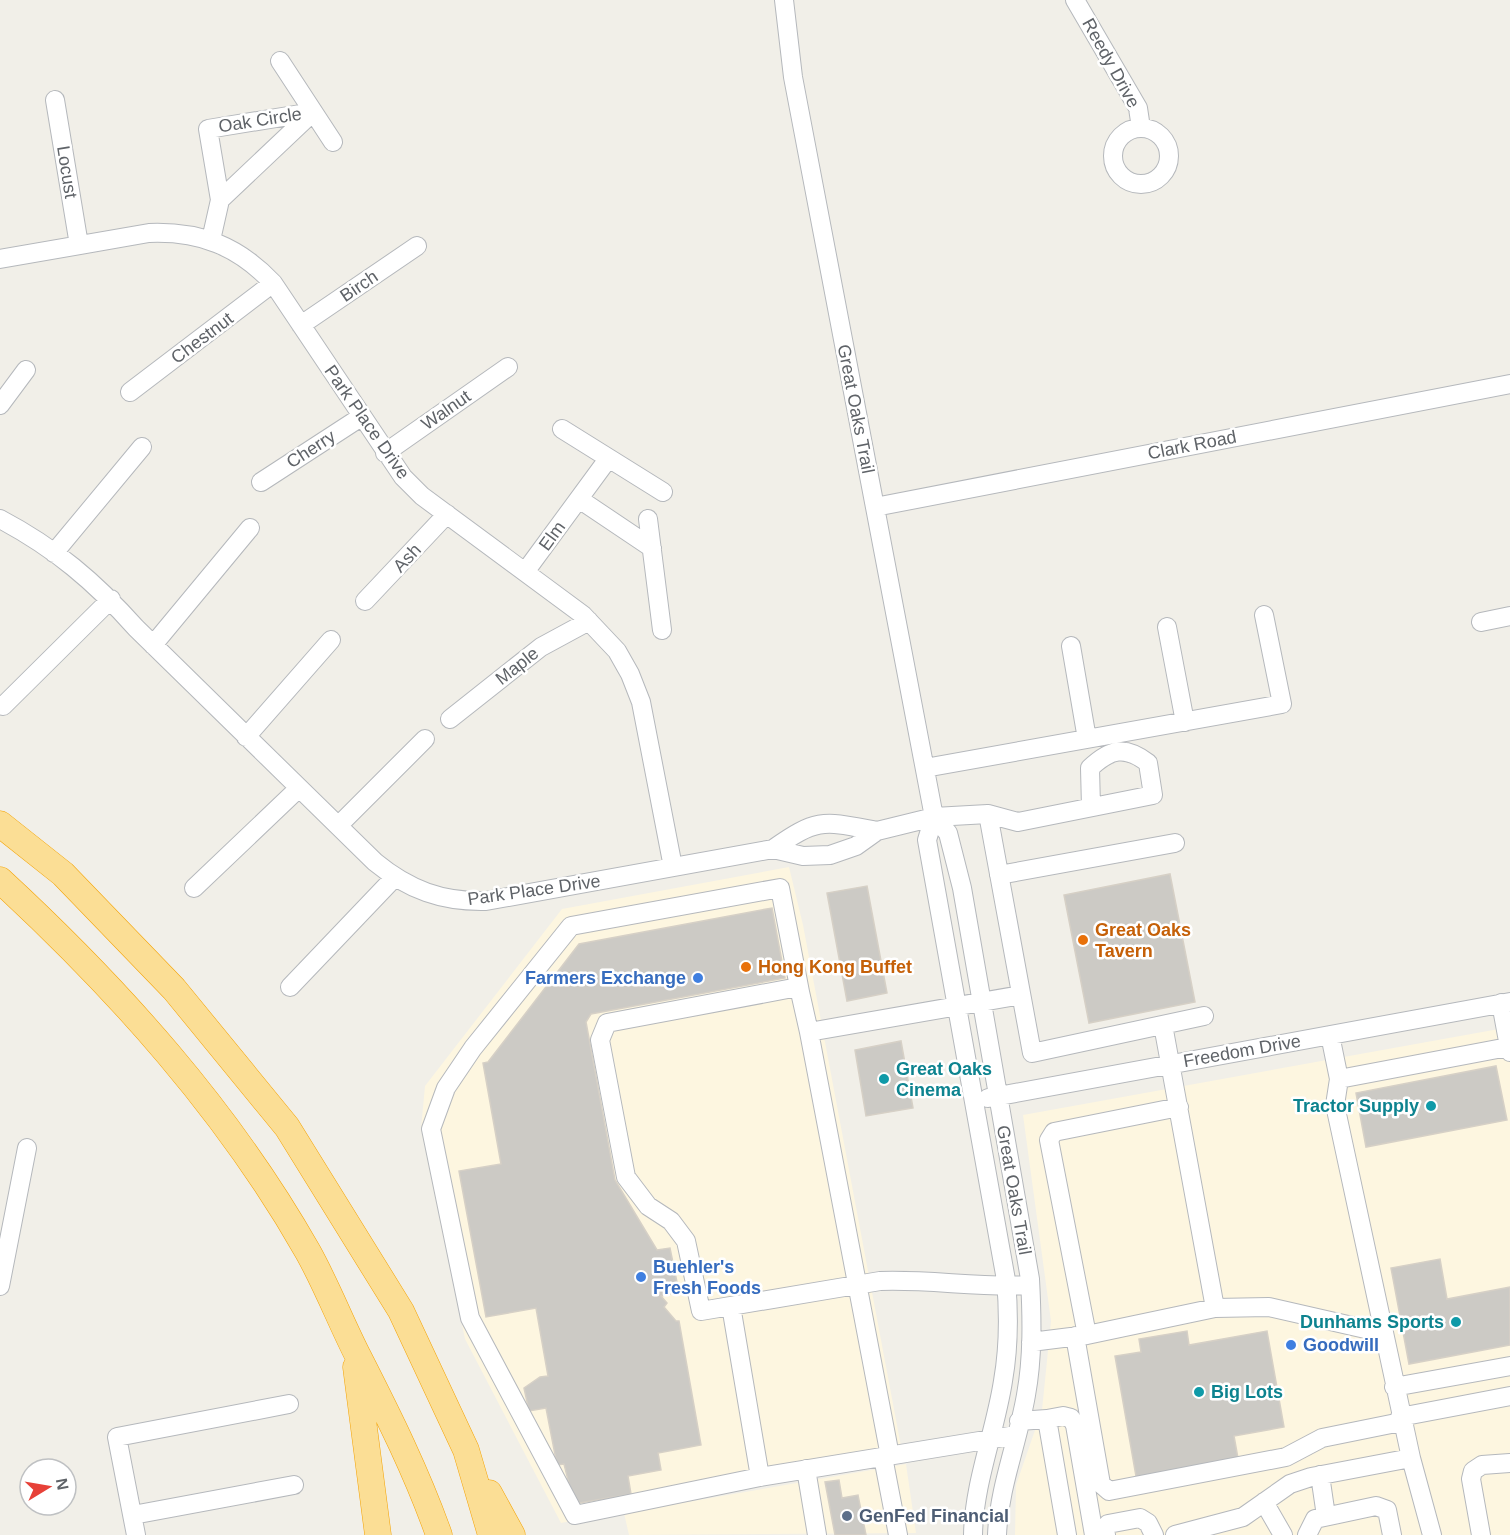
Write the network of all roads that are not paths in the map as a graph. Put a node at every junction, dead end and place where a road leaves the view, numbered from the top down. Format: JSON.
{"nodes":[{"id":1,"x":784,"y":0,"type":"edge"},
{"id":2,"x":1075,"y":0,"type":"edge"},
{"id":3,"x":280,"y":61,"type":"dead end"},
{"id":4,"x":55,"y":100,"type":"dead end"},
{"id":5,"x":313,"y":112,"type":"junction"},
{"id":6,"x":1141,"y":128,"type":"dead end"},
{"id":7,"x":333,"y":142,"type":"dead end"},
{"id":8,"x":220,"y":200,"type":"junction"},
{"id":9,"x":211,"y":240,"type":"junction"},
{"id":10,"x":79,"y":245,"type":"junction"},
{"id":11,"x":417,"y":246,"type":"dead end"},
{"id":12,"x":0,"y":259,"type":"edge"},
{"id":13,"x":273,"y":284,"type":"junction"},
{"id":14,"x":301,"y":325,"type":"junction"},
{"id":15,"x":508,"y":367,"type":"dead end"},
{"id":16,"x":26,"y":370,"type":"dead end"},
{"id":17,"x":1510,"y":384,"type":"edge"},
{"id":18,"x":130,"y":392,"type":"dead end"},
{"id":19,"x":0,"y":405,"type":"edge"},
{"id":20,"x":361,"y":417,"type":"junction"},
{"id":21,"x":562,"y":429,"type":"dead end"},
{"id":22,"x":142,"y":447,"type":"dead end"},
{"id":23,"x":385,"y":453,"type":"junction"},
{"id":24,"x":608,"y":459,"type":"junction"},
{"id":25,"x":261,"y":482,"type":"dead end"},
{"id":26,"x":663,"y":492,"type":"dead end"},
{"id":27,"x":579,"y":499,"type":"junction"},
{"id":28,"x":875,"y":507,"type":"junction"},
{"id":29,"x":447,"y":514,"type":"junction"},
{"id":30,"x":0,"y":519,"type":"edge"},
{"id":31,"x":648,"y":519,"type":"dead end"},
{"id":32,"x":250,"y":528,"type":"dead end"},
{"id":33,"x":652,"y":548,"type":"junction"},
{"id":34,"x":54,"y":552,"type":"junction"},
{"id":35,"x":525,"y":572,"type":"junction"},
{"id":36,"x":111,"y":599,"type":"junction"},
{"id":37,"x":365,"y":601,"type":"dead end"},
{"id":38,"x":1264,"y":615,"type":"dead end"},
{"id":39,"x":1510,"y":616,"type":"edge"},
{"id":40,"x":589,"y":621,"type":"junction"},
{"id":41,"x":1480,"y":622,"type":"dead end"},
{"id":42,"x":1167,"y":627,"type":"dead end"},
{"id":43,"x":662,"y":630,"type":"dead end"},
{"id":44,"x":331,"y":640,"type":"dead end"},
{"id":45,"x":153,"y":645,"type":"junction"},
{"id":46,"x":1071,"y":646,"type":"dead end"},
{"id":47,"x":3,"y":706,"type":"dead end"},
{"id":48,"x":450,"y":718,"type":"dead end"},
{"id":49,"x":1185,"y":722,"type":"junction"},
{"id":50,"x":246,"y":737,"type":"junction"},
{"id":51,"x":425,"y":739,"type":"dead end"},
{"id":52,"x":1087,"y":739,"type":"junction"},
{"id":53,"x":925,"y":768,"type":"junction"},
{"id":54,"x":299,"y":788,"type":"junction"},
{"id":55,"x":1091,"y":807,"type":"dead end"},
{"id":56,"x":988,"y":814,"type":"junction"},
{"id":57,"x":934,"y":817,"type":"junction"},
{"id":58,"x":0,"y":824,"type":"edge"},
{"id":59,"x":338,"y":826,"type":"junction"},
{"id":60,"x":877,"y":831,"type":"junction"},
{"id":61,"x":1175,"y":843,"type":"dead end"},
{"id":62,"x":773,"y":849,"type":"junction"},
{"id":63,"x":673,"y":867,"type":"junction"},
{"id":64,"x":999,"y":875,"type":"junction"},
{"id":65,"x":394,"y":878,"type":"junction"},
{"id":66,"x":0,"y":880,"type":"edge"},
{"id":67,"x":194,"y":888,"type":"dead end"},
{"id":68,"x":290,"y":987,"type":"dead end"},
{"id":69,"x":800,"y":992,"type":"junction"},
{"id":70,"x":1021,"y":995,"type":"junction"},
{"id":71,"x":981,"y":1002,"type":"junction"},
{"id":72,"x":1505,"y":1003,"type":"edge"},
{"id":73,"x":957,"y":1007,"type":"junction"},
{"id":74,"x":1204,"y":1016,"type":"dead end"},
{"id":75,"x":1162,"y":1025,"type":"junction"},
{"id":76,"x":809,"y":1032,"type":"junction"},
{"id":77,"x":1329,"y":1035,"type":"junction"},
{"id":78,"x":1509,"y":1049,"type":"edge"},
{"id":79,"x":1170,"y":1064,"type":"junction"},
{"id":80,"x":1339,"y":1079,"type":"junction"},
{"id":81,"x":998,"y":1096,"type":"junction"},
{"id":82,"x":975,"y":1101,"type":"junction"},
{"id":83,"x":1179,"y":1107,"type":"junction"},
{"id":84,"x":27,"y":1148,"type":"dead end"},
{"id":85,"x":855,"y":1285,"type":"junction"},
{"id":86,"x":1030,"y":1285,"type":"junction"},
{"id":87,"x":0,"y":1286,"type":"edge"},
{"id":88,"x":1007,"y":1287,"type":"junction"},
{"id":89,"x":731,"y":1306,"type":"junction"},
{"id":90,"x":1215,"y":1308,"type":"junction"},
{"id":91,"x":1383,"y":1333,"type":"junction"},
{"id":92,"x":1081,"y":1336,"type":"junction"},
{"id":93,"x":1031,"y":1342,"type":"junction"},
{"id":94,"x":353,"y":1346,"type":"junction"},
{"id":95,"x":1510,"y":1366,"type":"edge"},
{"id":96,"x":1394,"y":1387,"type":"junction"},
{"id":97,"x":1510,"y":1396,"type":"edge"},
{"id":98,"x":289,"y":1404,"type":"dead end"},
{"id":99,"x":1047,"y":1419,"type":"junction"},
{"id":100,"x":1401,"y":1419,"type":"junction"},
{"id":101,"x":1018,"y":1428,"type":"junction"},
{"id":102,"x":989,"y":1440,"type":"junction"},
{"id":103,"x":466,"y":1450,"type":"junction"},
{"id":104,"x":886,"y":1456,"type":"junction"},
{"id":105,"x":1411,"y":1458,"type":"junction"},
{"id":106,"x":1510,"y":1463,"type":"edge"},
{"id":107,"x":806,"y":1469,"type":"junction"},
{"id":108,"x":1320,"y":1475,"type":"junction"},
{"id":109,"x":760,"y":1477,"type":"junction"},
{"id":110,"x":294,"y":1485,"type":"dead end"},
{"id":111,"x":1264,"y":1502,"type":"junction"},
{"id":112,"x":133,"y":1515,"type":"junction"},
{"id":113,"x":1326,"y":1516,"type":"junction"},
{"id":114,"x":136,"y":1535,"type":"edge"},
{"id":115,"x":378,"y":1535,"type":"edge"},
{"id":116,"x":440,"y":1535,"type":"edge"},
{"id":117,"x":491,"y":1535,"type":"edge"},
{"id":118,"x":512,"y":1535,"type":"edge"},
{"id":119,"x":818,"y":1535,"type":"edge"},
{"id":120,"x":898,"y":1535,"type":"edge"},
{"id":121,"x":973,"y":1535,"type":"edge"},
{"id":122,"x":997,"y":1535,"type":"edge"},
{"id":123,"x":1067,"y":1535,"type":"edge"},
{"id":124,"x":1094,"y":1535,"type":"edge"},
{"id":125,"x":1106,"y":1535,"type":"edge"},
{"id":126,"x":1154,"y":1535,"type":"edge"},
{"id":127,"x":1175,"y":1535,"type":"edge"},
{"id":128,"x":1283,"y":1535,"type":"edge"},
{"id":129,"x":1307,"y":1535,"type":"edge"},
{"id":130,"x":1392,"y":1535,"type":"edge"},
{"id":131,"x":1432,"y":1535,"type":"edge"},
{"id":132,"x":1481,"y":1535,"type":"edge"}],
"edges":[{"from":1,"to":28,"type":"street","name":"Great Oaks Trail"},
{"from":2,"to":6,"type":"street","name":"Reedy Drive"},
{"from":3,"to":5,"type":"street","name":"Oak Circle"},
{"from":4,"to":10,"type":"street","name":"Locust"},
{"from":5,"to":7,"type":"street","name":"Oak Circle"},
{"from":5,"to":8,"type":"street","name":"Oak Circle"},
{"from":5,"to":8,"type":"street","name":"Oak Circle"},
{"from":8,"to":9,"type":"street","name":"Oak Circle"},
{"from":9,"to":10,"type":"street","name":"Park Place Drive"},
{"from":9,"to":13,"type":"street","name":"Park Place Drive"},
{"from":10,"to":12,"type":"street","name":"Park Place Drive"},
{"from":11,"to":14,"type":"street","name":"Birch"},
{"from":13,"to":14,"type":"street","name":"Park Place Drive"},
{"from":13,"to":18,"type":"street","name":"Chestnut"},
{"from":14,"to":20,"type":"street","name":"Park Place Drive"},
{"from":15,"to":23,"type":"street","name":"Walnut"},
{"from":16,"to":19,"type":"street"},
{"from":17,"to":28,"type":"street","name":"Clark Road"},
{"from":20,"to":23,"type":"street","name":"Park Place Drive"},
{"from":20,"to":25,"type":"street","name":"Cherry"},
{"from":21,"to":24,"type":"street"},
{"from":22,"to":34,"type":"street"},
{"from":23,"to":29,"type":"street","name":"Park Place Drive"},
{"from":24,"to":26,"type":"street"},
{"from":24,"to":27,"type":"street","name":"Elm"},
{"from":27,"to":33,"type":"street"},
{"from":27,"to":35,"type":"street","name":"Elm"},
{"from":28,"to":53,"type":"street","name":"Great Oaks Trail"},
{"from":29,"to":35,"type":"street","name":"Park Place Drive"},
{"from":29,"to":37,"type":"street","name":"Ash"},
{"from":30,"to":34,"type":"street","name":"Park Place Drive"},
{"from":31,"to":33,"type":"street"},
{"from":32,"to":45,"type":"street"},
{"from":33,"to":43,"type":"street"},
{"from":34,"to":36,"type":"street","name":"Park Place Drive"},
{"from":35,"to":40,"type":"street","name":"Park Place Drive"},
{"from":36,"to":45,"type":"street","name":"Park Place Drive"},
{"from":36,"to":47,"type":"street"},
{"from":38,"to":49,"type":"street"},
{"from":39,"to":41,"type":"street"},
{"from":40,"to":48,"type":"street","name":"Maple"},
{"from":40,"to":63,"type":"street","name":"Park Place Drive"},
{"from":42,"to":49,"type":"street"},
{"from":44,"to":50,"type":"street"},
{"from":45,"to":50,"type":"street","name":"Park Place Drive"},
{"from":46,"to":52,"type":"street"},
{"from":49,"to":52,"type":"street"},
{"from":50,"to":54,"type":"street","name":"Park Place Drive"},
{"from":51,"to":59,"type":"street"},
{"from":52,"to":53,"type":"street"},
{"from":53,"to":57,"type":"street","name":"Great Oaks Trail"},
{"from":54,"to":59,"type":"street","name":"Park Place Drive"},
{"from":54,"to":67,"type":"street"},
{"from":55,"to":56,"type":"street","name":"Park Place Drive"},
{"from":56,"to":57,"type":"street","name":"Park Place Drive"},
{"from":56,"to":64,"type":"street"},
{"from":57,"to":60,"type":"street","name":"Park Place Drive"},
{"from":57,"to":71,"type":"street","name":"Great Oaks Trail"},
{"from":57,"to":73,"type":"street","name":"Great Oaks Trail"},
{"from":58,"to":103,"type":"highway"},
{"from":59,"to":65,"type":"street","name":"Park Place Drive"},
{"from":60,"to":62,"type":"street","name":"Park Place Drive"},
{"from":60,"to":62,"type":"street","name":"Park Place Drive"},
{"from":61,"to":64,"type":"street"},
{"from":62,"to":63,"type":"street","name":"Park Place Drive"},
{"from":63,"to":65,"type":"street","name":"Park Place Drive"},
{"from":64,"to":70,"type":"street"},
{"from":65,"to":68,"type":"street"},
{"from":66,"to":94,"type":"highway"},
{"from":69,"to":76,"type":"street"},
{"from":69,"to":89,"type":"street"},
{"from":69,"to":109,"type":"street"},
{"from":70,"to":71,"type":"street"},
{"from":70,"to":75,"type":"street"},
{"from":71,"to":73,"type":"street"},
{"from":71,"to":81,"type":"street","name":"Great Oaks Trail"},
{"from":72,"to":77,"type":"street","name":"Freedom Drive"},
{"from":72,"to":78,"type":"street"},
{"from":73,"to":76,"type":"street"},
{"from":73,"to":82,"type":"street","name":"Great Oaks Trail"},
{"from":74,"to":75,"type":"street"},
{"from":75,"to":79,"type":"street"},
{"from":76,"to":85,"type":"street"},
{"from":77,"to":79,"type":"street","name":"Freedom Drive"},
{"from":77,"to":80,"type":"street"},
{"from":78,"to":80,"type":"street"},
{"from":79,"to":81,"type":"street","name":"Freedom Drive"},
{"from":79,"to":83,"type":"street"},
{"from":80,"to":91,"type":"street"},
{"from":81,"to":82,"type":"street","name":"Freedom Drive"},
{"from":81,"to":86,"type":"street","name":"Great Oaks Trail"},
{"from":82,"to":88,"type":"street","name":"Great Oaks Trail"},
{"from":83,"to":90,"type":"street"},
{"from":83,"to":92,"type":"street"},
{"from":84,"to":87,"type":"street"},
{"from":85,"to":88,"type":"street"},
{"from":85,"to":89,"type":"street"},
{"from":85,"to":104,"type":"street"},
{"from":86,"to":88,"type":"street"},
{"from":86,"to":93,"type":"street","name":"Great Oaks Trail"},
{"from":88,"to":102,"type":"street","name":"Great Oaks Trail"},
{"from":89,"to":109,"type":"street"},
{"from":90,"to":91,"type":"street"},
{"from":90,"to":92,"type":"street"},
{"from":91,"to":96,"type":"street"},
{"from":92,"to":93,"type":"street"},
{"from":92,"to":100,"type":"street"},
{"from":93,"to":101,"type":"street","name":"Great Oaks Trail"},
{"from":94,"to":115,"type":"highway"},
{"from":94,"to":116,"type":"highway"},
{"from":95,"to":96,"type":"street"},
{"from":96,"to":100,"type":"street"},
{"from":97,"to":100,"type":"street"},
{"from":98,"to":112,"type":"street"},
{"from":99,"to":101,"type":"street"},
{"from":99,"to":123,"type":"street"},
{"from":99,"to":124,"type":"street"},
{"from":100,"to":105,"type":"street"},
{"from":101,"to":102,"type":"street"},
{"from":101,"to":122,"type":"street","name":"Great Oaks Trail"},
{"from":102,"to":104,"type":"street"},
{"from":102,"to":121,"type":"street","name":"Great Oaks Trail"},
{"from":103,"to":117,"type":"highway"},
{"from":103,"to":118,"type":"highway"},
{"from":104,"to":107,"type":"street"},
{"from":104,"to":120,"type":"street"},
{"from":105,"to":108,"type":"street"},
{"from":105,"to":131,"type":"street"},
{"from":106,"to":132,"type":"street"},
{"from":107,"to":109,"type":"street"},
{"from":107,"to":119,"type":"street"},
{"from":108,"to":111,"type":"street"},
{"from":108,"to":113,"type":"street"},
{"from":110,"to":112,"type":"street"},
{"from":111,"to":127,"type":"street"},
{"from":111,"to":128,"type":"street"},
{"from":112,"to":114,"type":"street"},
{"from":113,"to":129,"type":"street"},
{"from":113,"to":130,"type":"street"},
{"from":125,"to":126,"type":"street"}]}
